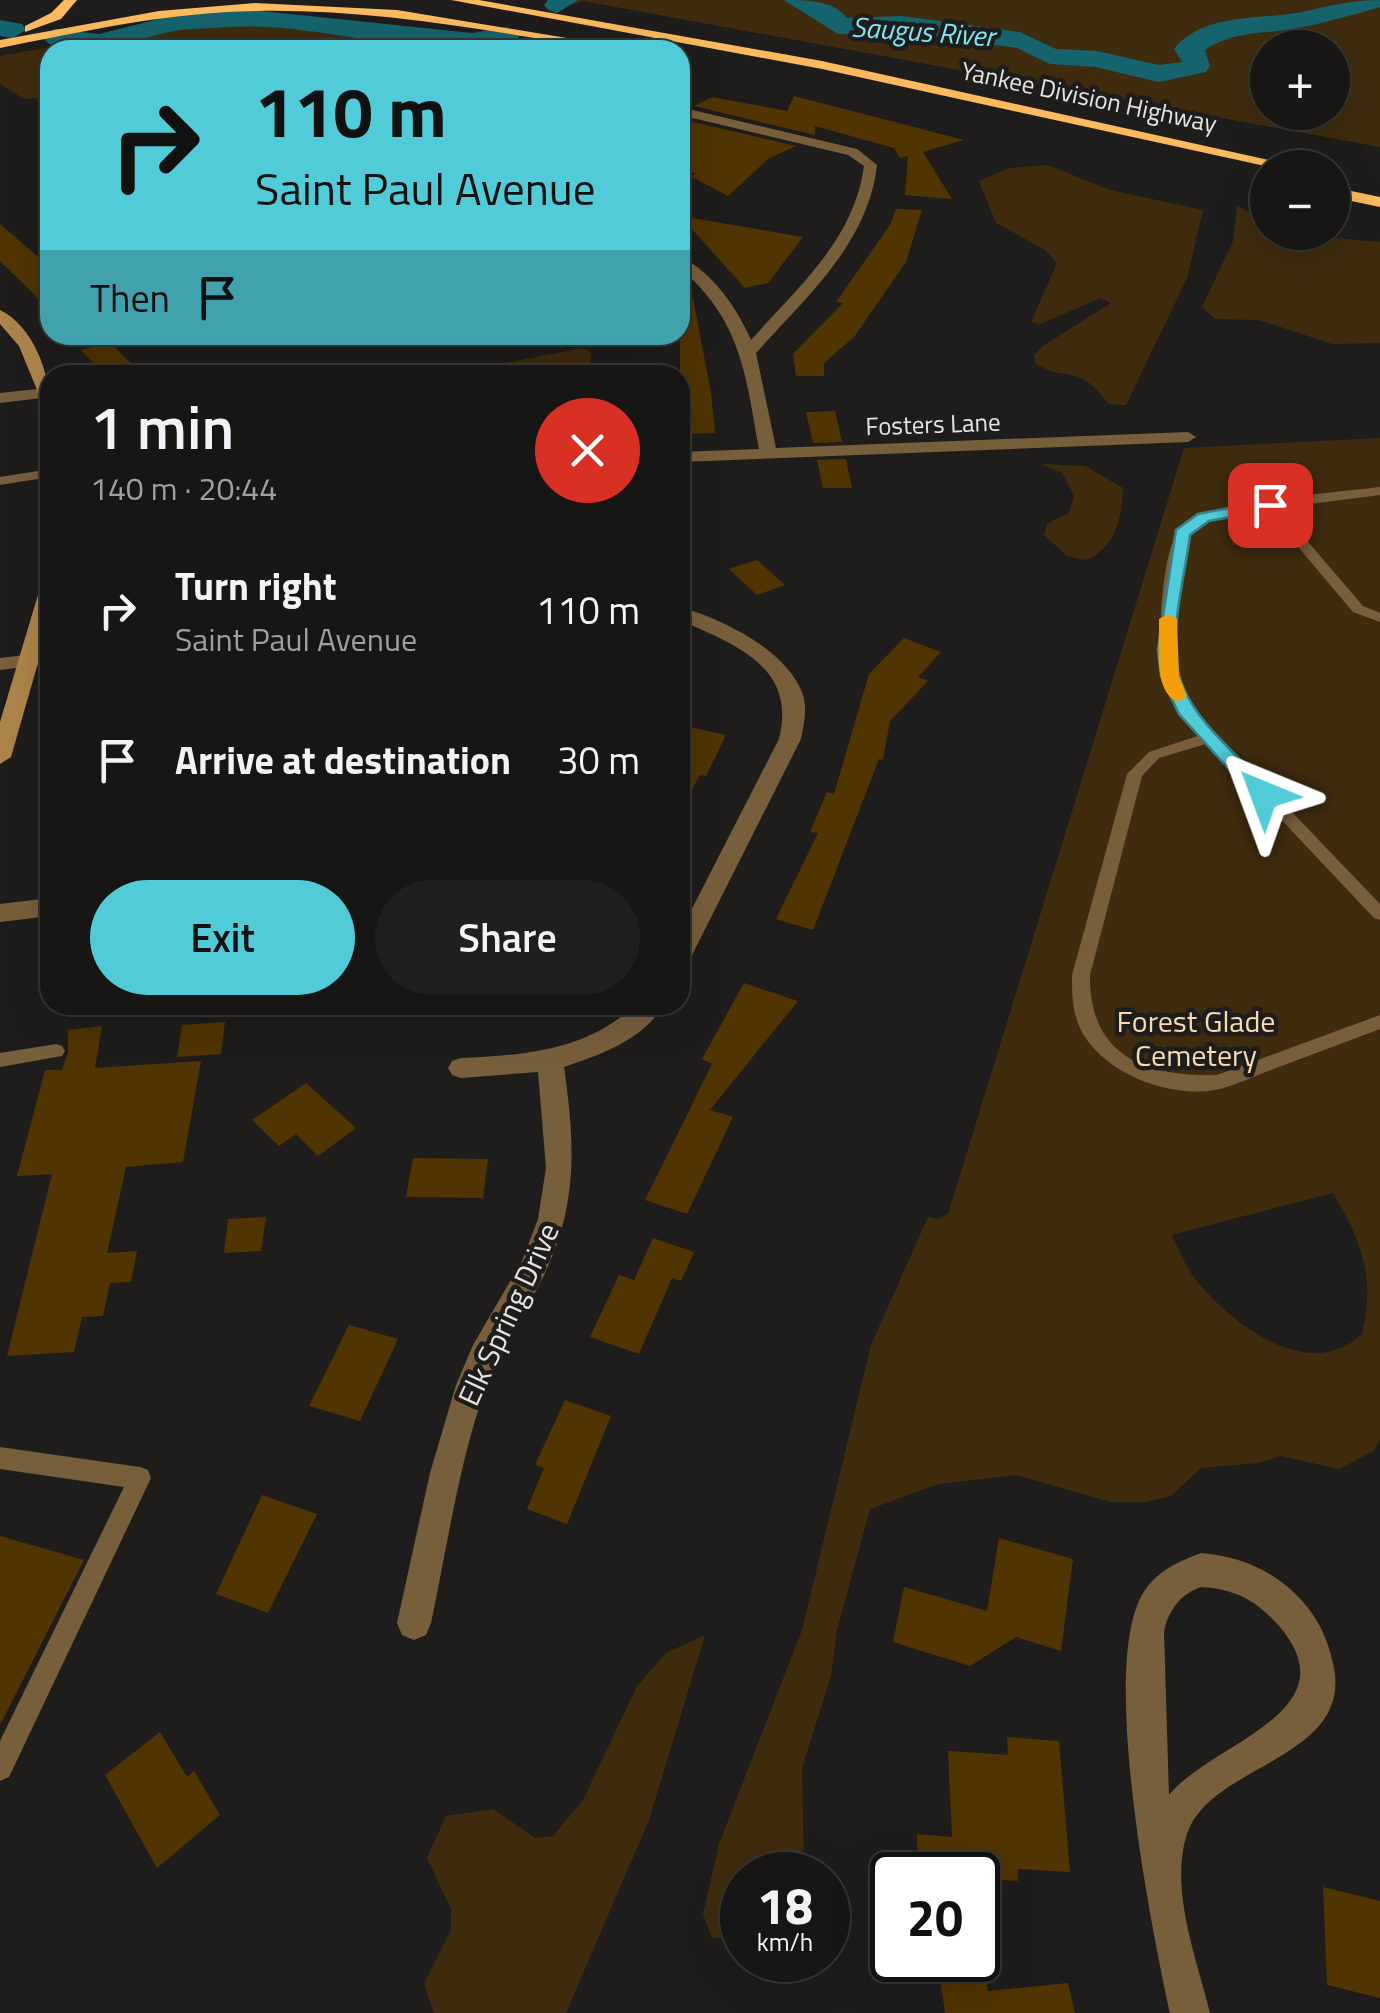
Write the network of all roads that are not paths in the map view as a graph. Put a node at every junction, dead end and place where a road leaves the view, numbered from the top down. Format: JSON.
{"nodes":[{"id":1,"x":71,"y":0,"type":"edge"},
{"id":2,"x":369,"y":0,"type":"edge"},
{"id":3,"x":457,"y":0,"type":"edge"},
{"id":4,"x":467,"y":0,"type":"edge"},
{"id":5,"x":501,"y":6,"type":"junction"},
{"id":6,"x":566,"y":40,"type":"edge"},
{"id":7,"x":607,"y":40,"type":"edge"},
{"id":8,"x":686,"y":40,"type":"edge"},
{"id":9,"x":0,"y":41,"type":"edge"},
{"id":10,"x":690,"y":41,"type":"edge"},
{"id":11,"x":690,"y":57,"type":"edge"},
{"id":12,"x":690,"y":113,"type":"edge"},
{"id":13,"x":1250,"y":158,"type":"edge"},
{"id":14,"x":1250,"y":174,"type":"edge"},
{"id":15,"x":1350,"y":179,"type":"edge"},
{"id":16,"x":1380,"y":185,"type":"edge"},
{"id":17,"x":1350,"y":196,"type":"edge"},
{"id":18,"x":1380,"y":202,"type":"edge"},
{"id":19,"x":690,"y":270,"type":"edge"},
{"id":20,"x":0,"y":316,"type":"edge"},
{"id":21,"x":750,"y":350,"type":"junction"},
{"id":22,"x":40,"y":377,"type":"edge"},
{"id":23,"x":40,"y":397,"type":"edge"},
{"id":24,"x":0,"y":398,"type":"edge"},
{"id":25,"x":1188,"y":438,"type":"dead end"},
{"id":26,"x":769,"y":455,"type":"junction"},
{"id":27,"x":690,"y":458,"type":"edge"},
{"id":28,"x":40,"y":475,"type":"edge"},
{"id":29,"x":0,"y":481,"type":"edge"},
{"id":30,"x":1380,"y":491,"type":"edge"},
{"id":31,"x":1270,"y":505,"type":"junction"},
{"id":32,"x":1380,"y":618,"type":"edge"},
{"id":33,"x":690,"y":619,"type":"edge"},
{"id":34,"x":40,"y":660,"type":"edge"},
{"id":35,"x":0,"y":664,"type":"edge"},
{"id":36,"x":1208,"y":738,"type":"junction"},
{"id":37,"x":0,"y":757,"type":"edge"},
{"id":38,"x":40,"y":907,"type":"edge"},
{"id":39,"x":0,"y":913,"type":"edge"},
{"id":40,"x":1380,"y":914,"type":"edge"},
{"id":41,"x":690,"y":928,"type":"edge"},
{"id":42,"x":639,"y":1015,"type":"edge"},
{"id":43,"x":1380,"y":1022,"type":"edge"},
{"id":44,"x":56,"y":1050,"type":"dead end"},
{"id":45,"x":0,"y":1060,"type":"edge"},
{"id":46,"x":550,"y":1062,"type":"junction"},
{"id":47,"x":462,"y":1068,"type":"dead end"},
{"id":48,"x":0,"y":1458,"type":"edge"},
{"id":49,"x":414,"y":1623,"type":"dead end"},
{"id":50,"x":0,"y":1768,"type":"edge"},
{"id":51,"x":1162,"y":1887,"type":"junction"},
{"id":52,"x":1190,"y":2013,"type":"edge"}],
"edges":[{"from":1,"to":9,"type":"highway"},
{"from":2,"to":7,"type":"highway"},
{"from":3,"to":5,"type":"highway","name":"Yankee Division Highway"},
{"from":4,"to":5,"type":"highway"},
{"from":5,"to":8,"type":"highway","name":"Yankee Division Highway"},
{"from":6,"to":9,"type":"highway"},
{"from":10,"to":13,"type":"highway","name":"Yankee Division Highway"},
{"from":11,"to":14,"type":"highway","name":"Yankee Division Highway"},
{"from":12,"to":21,"type":"street"},
{"from":15,"to":16,"type":"highway"},
{"from":17,"to":18,"type":"highway"},
{"from":19,"to":21,"type":"street"},
{"from":20,"to":22,"type":"main road"},
{"from":21,"to":26,"type":"street"},
{"from":23,"to":24,"type":"street"},
{"from":25,"to":26,"type":"street","name":"Fosters Lane"},
{"from":26,"to":27,"type":"street","name":"Fosters Lane"},
{"from":28,"to":29,"type":"lane"},
{"from":30,"to":31,"type":"lane"},
{"from":31,"to":32,"type":"lane"},
{"from":31,"to":36,"type":"lane"},
{"from":33,"to":41,"type":"street"},
{"from":34,"to":35,"type":"street"},
{"from":34,"to":37,"type":"main road"},
{"from":36,"to":40,"type":"lane"},
{"from":36,"to":43,"type":"lane"},
{"from":38,"to":39,"type":"street"},
{"from":42,"to":46,"type":"street"},
{"from":44,"to":45,"type":"lane"},
{"from":46,"to":47,"type":"street"},
{"from":46,"to":49,"type":"street","name":"Elk Spring Drive"},
{"from":48,"to":50,"type":"lane"},
{"from":51,"to":51,"type":"street"},
{"from":51,"to":52,"type":"street"}]}
